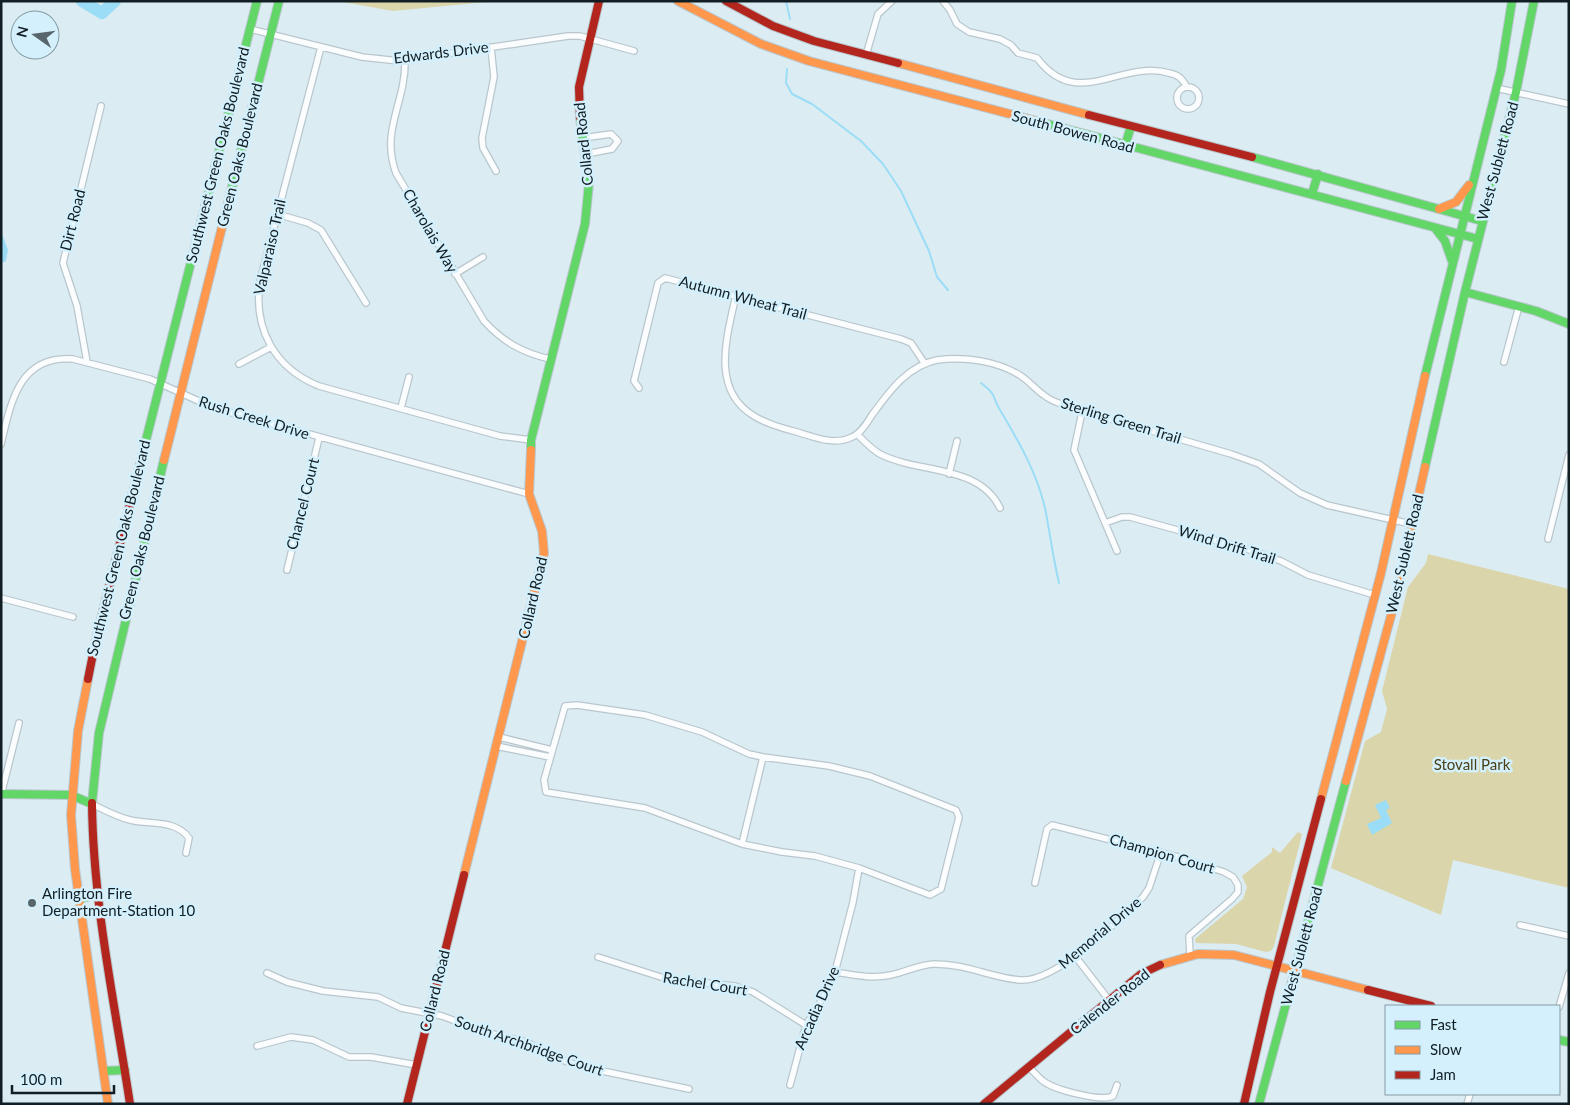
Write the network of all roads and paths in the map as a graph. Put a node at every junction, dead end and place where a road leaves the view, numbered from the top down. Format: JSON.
{"nodes":[{"id":1,"x":257,"y":1,"type":"edge"},
{"id":2,"x":279,"y":1,"type":"edge"},
{"id":3,"x":599,"y":1,"type":"edge"},
{"id":4,"x":678,"y":1,"type":"edge"},
{"id":5,"x":726,"y":1,"type":"edge"},
{"id":6,"x":892,"y":1,"type":"edge"},
{"id":7,"x":943,"y":1,"type":"edge"},
{"id":8,"x":1512,"y":1,"type":"edge"},
{"id":9,"x":1534,"y":1,"type":"edge"},
{"id":10,"x":250,"y":29,"type":"junction"},
{"id":11,"x":271,"y":34,"type":"junction"},
{"id":12,"x":589,"y":38,"type":"junction"},
{"id":13,"x":321,"y":46,"type":"junction"},
{"id":14,"x":491,"y":47,"type":"junction"},
{"id":15,"x":634,"y":51,"type":"dead end"},
{"id":16,"x":866,"y":55,"type":"junction"},
{"id":17,"x":405,"y":60,"type":"junction"},
{"id":18,"x":1186,"y":86,"type":"junction"},
{"id":19,"x":1496,"y":88,"type":"junction"},
{"id":20,"x":1516,"y":92,"type":"junction"},
{"id":21,"x":1569,"y":104,"type":"edge"},
{"id":22,"x":101,"y":106,"type":"dead end"},
{"id":23,"x":1131,"y":126,"type":"junction"},
{"id":24,"x":583,"y":138,"type":"junction"},
{"id":25,"x":1125,"y":146,"type":"junction"},
{"id":26,"x":586,"y":154,"type":"junction"},
{"id":27,"x":496,"y":171,"type":"dead end"},
{"id":28,"x":1318,"y":174,"type":"junction"},
{"id":29,"x":1475,"y":174,"type":"junction"},
{"id":30,"x":1312,"y":194,"type":"junction"},
{"id":31,"x":1438,"y":209,"type":"junction"},
{"id":32,"x":277,"y":214,"type":"junction"},
{"id":33,"x":1464,"y":217,"type":"junction"},
{"id":34,"x":1482,"y":222,"type":"junction"},
{"id":35,"x":1435,"y":228,"type":"junction"},
{"id":36,"x":1460,"y":234,"type":"junction"},
{"id":37,"x":1478,"y":239,"type":"junction"},
{"id":38,"x":483,"y":257,"type":"dead end"},
{"id":39,"x":1453,"y":264,"type":"junction"},
{"id":40,"x":455,"y":274,"type":"junction"},
{"id":41,"x":1464,"y":292,"type":"junction"},
{"id":42,"x":736,"y":296,"type":"junction"},
{"id":43,"x":366,"y":303,"type":"dead end"},
{"id":44,"x":1519,"y":306,"type":"junction"},
{"id":45,"x":1569,"y":324,"type":"edge"},
{"id":46,"x":271,"y":347,"type":"junction"},
{"id":47,"x":550,"y":359,"type":"junction"},
{"id":48,"x":87,"y":362,"type":"junction"},
{"id":49,"x":1504,"y":362,"type":"dead end"},
{"id":50,"x":239,"y":364,"type":"dead end"},
{"id":51,"x":925,"y":364,"type":"junction"},
{"id":52,"x":409,"y":377,"type":"dead end"},
{"id":53,"x":160,"y":383,"type":"junction"},
{"id":54,"x":639,"y":388,"type":"dead end"},
{"id":55,"x":180,"y":393,"type":"junction"},
{"id":56,"x":400,"y":408,"type":"junction"},
{"id":57,"x":1082,"y":412,"type":"junction"},
{"id":58,"x":857,"y":434,"type":"junction"},
{"id":59,"x":319,"y":438,"type":"junction"},
{"id":60,"x":531,"y":440,"type":"junction"},
{"id":61,"x":957,"y":441,"type":"dead end"},
{"id":62,"x":1,"y":444,"type":"edge"},
{"id":63,"x":1569,"y":455,"type":"edge"},
{"id":64,"x":950,"y":474,"type":"junction"},
{"id":65,"x":529,"y":494,"type":"junction"},
{"id":66,"x":1000,"y":508,"type":"dead end"},
{"id":67,"x":1393,"y":520,"type":"junction"},
{"id":68,"x":1105,"y":523,"type":"junction"},
{"id":69,"x":1411,"y":524,"type":"junction"},
{"id":70,"x":1548,"y":539,"type":"dead end"},
{"id":71,"x":1117,"y":551,"type":"dead end"},
{"id":72,"x":287,"y":570,"type":"dead end"},
{"id":73,"x":1376,"y":594,"type":"junction"},
{"id":74,"x":1,"y":598,"type":"edge"},
{"id":75,"x":73,"y":617,"type":"dead end"},
{"id":76,"x":19,"y":723,"type":"dead end"},
{"id":77,"x":499,"y":737,"type":"junction"},
{"id":78,"x":496,"y":746,"type":"junction"},
{"id":79,"x":552,"y":750,"type":"junction"},
{"id":80,"x":550,"y":757,"type":"junction"},
{"id":81,"x":763,"y":757,"type":"junction"},
{"id":82,"x":1,"y":794,"type":"edge"},
{"id":83,"x":71,"y":795,"type":"junction"},
{"id":84,"x":92,"y":804,"type":"junction"},
{"id":85,"x":742,"y":844,"type":"junction"},
{"id":86,"x":186,"y":852,"type":"dead end"},
{"id":87,"x":1161,"y":852,"type":"junction"},
{"id":88,"x":859,"y":868,"type":"junction"},
{"id":89,"x":1034,"y":884,"type":"dead end"},
{"id":90,"x":100,"y":894,"type":"junction"},
{"id":91,"x":80,"y":899,"type":"junction"},
{"id":92,"x":1520,"y":925,"type":"dead end"},
{"id":93,"x":1569,"y":936,"type":"edge"},
{"id":94,"x":1190,"y":954,"type":"junction"},
{"id":95,"x":1075,"y":956,"type":"junction"},
{"id":96,"x":598,"y":957,"type":"dead end"},
{"id":97,"x":1277,"y":966,"type":"junction"},
{"id":98,"x":1296,"y":970,"type":"junction"},
{"id":99,"x":835,"y":972,"type":"junction"},
{"id":100,"x":267,"y":973,"type":"dead end"},
{"id":101,"x":1569,"y":973,"type":"edge"},
{"id":102,"x":1110,"y":1000,"type":"junction"},
{"id":103,"x":1428,"y":1005,"type":"edge"},
{"id":104,"x":1560,"y":1005,"type":"edge"},
{"id":105,"x":429,"y":1014,"type":"junction"},
{"id":106,"x":806,"y":1025,"type":"junction"},
{"id":107,"x":256,"y":1046,"type":"dead end"},
{"id":108,"x":417,"y":1065,"type":"junction"},
{"id":109,"x":1029,"y":1067,"type":"junction"},
{"id":110,"x":125,"y":1070,"type":"junction"},
{"id":111,"x":104,"y":1071,"type":"junction"},
{"id":112,"x":790,"y":1085,"type":"dead end"},
{"id":113,"x":1117,"y":1085,"type":"dead end"},
{"id":114,"x":689,"y":1089,"type":"dead end"},
{"id":115,"x":108,"y":1104,"type":"edge"},
{"id":116,"x":130,"y":1104,"type":"edge"},
{"id":117,"x":407,"y":1104,"type":"edge"},
{"id":118,"x":984,"y":1104,"type":"edge"},
{"id":119,"x":1244,"y":1104,"type":"edge"},
{"id":120,"x":1259,"y":1104,"type":"edge"}],
"edges":[{"from":1,"to":10,"type":"main road","name":"Southwest Green Oaks Boulevard"},
{"from":2,"to":11,"type":"main road","name":"Green Oaks Boulevard"},
{"from":3,"to":12,"type":"main road","name":"Collard Road"},
{"from":4,"to":25,"type":"main road","name":"South Bowen Road"},
{"from":5,"to":16,"type":"main road","name":"South Bowen Road"},
{"from":6,"to":16,"type":"street"},
{"from":7,"to":18,"type":"street"},
{"from":8,"to":19,"type":"main road","name":"West Sublett Road"},
{"from":9,"to":20,"type":"main road","name":"West Sublett Road"},
{"from":10,"to":11,"type":"street","name":"Edwards Drive"},
{"from":10,"to":53,"type":"main road","name":"Southwest Green Oaks Boulevard"},
{"from":11,"to":13,"type":"street","name":"Edwards Drive"},
{"from":11,"to":55,"type":"main road","name":"Green Oaks Boulevard"},
{"from":12,"to":14,"type":"street","name":"Edwards Drive"},
{"from":12,"to":15,"type":"street","name":"Edwards Drive"},
{"from":12,"to":24,"type":"main road","name":"Collard Road"},
{"from":13,"to":17,"type":"street","name":"Edwards Drive"},
{"from":13,"to":32,"type":"street","name":"Valparaiso Trail"},
{"from":14,"to":17,"type":"street","name":"Edwards Drive"},
{"from":14,"to":27,"type":"street"},
{"from":16,"to":23,"type":"main road","name":"South Bowen Road"},
{"from":17,"to":40,"type":"street","name":"Charolais Way"},
{"from":18,"to":18,"type":"street"},
{"from":19,"to":20,"type":"street"},
{"from":19,"to":29,"type":"main road","name":"West Sublett Road"},
{"from":20,"to":21,"type":"street"},
{"from":20,"to":34,"type":"main road","name":"West Sublett Road"},
{"from":22,"to":48,"type":"street","name":"Dirt Road"},
{"from":23,"to":25,"type":"main road"},
{"from":23,"to":28,"type":"main road","name":"South Bowen Road"},
{"from":24,"to":26,"type":"main road","name":"Collard Road"},
{"from":24,"to":26,"type":"street"},
{"from":25,"to":30,"type":"main road","name":"South Bowen Road"},
{"from":26,"to":47,"type":"main road","name":"Collard Road"},
{"from":28,"to":30,"type":"main road"},
{"from":28,"to":31,"type":"main road","name":"South Bowen Road"},
{"from":29,"to":31,"type":"main road"},
{"from":29,"to":33,"type":"main road","name":"West Sublett Road"},
{"from":30,"to":35,"type":"main road","name":"South Bowen Road"},
{"from":31,"to":33,"type":"main road","name":"South Bowen Road"},
{"from":32,"to":43,"type":"street"},
{"from":32,"to":46,"type":"street","name":"Valparaiso Trail"},
{"from":33,"to":34,"type":"main road","name":"South Bowen Road"},
{"from":33,"to":36,"type":"main road","name":"West Sublett Road"},
{"from":34,"to":37,"type":"main road","name":"West Sublett Road"},
{"from":35,"to":36,"type":"main road","name":"South Bowen Road"},
{"from":35,"to":39,"type":"main road"},
{"from":36,"to":37,"type":"main road","name":"South Bowen Road"},
{"from":36,"to":39,"type":"main road","name":"West Sublett Road"},
{"from":37,"to":41,"type":"main road","name":"West Sublett Road"},
{"from":38,"to":40,"type":"street"},
{"from":39,"to":67,"type":"main road","name":"West Sublett Road"},
{"from":40,"to":47,"type":"street","name":"Charolais Way"},
{"from":41,"to":44,"type":"main road"},
{"from":41,"to":69,"type":"main road","name":"West Sublett Road"},
{"from":42,"to":51,"type":"street","name":"Autumn Wheat Trail"},
{"from":42,"to":54,"type":"street","name":"Autumn Wheat Trail"},
{"from":42,"to":58,"type":"street"},
{"from":44,"to":45,"type":"main road"},
{"from":44,"to":49,"type":"street"},
{"from":46,"to":50,"type":"street"},
{"from":46,"to":56,"type":"street","name":"Valparaiso Trail"},
{"from":47,"to":60,"type":"main road","name":"Collard Road"},
{"from":48,"to":53,"type":"street","name":"Rush Creek Drive"},
{"from":48,"to":62,"type":"street","name":"Rush Creek Drive"},
{"from":51,"to":57,"type":"street","name":"Sterling Green Trail"},
{"from":51,"to":58,"type":"street","name":"Sterling Green Trail"},
{"from":52,"to":56,"type":"street"},
{"from":53,"to":55,"type":"street","name":"Rush Creek Drive"},
{"from":53,"to":83,"type":"main road","name":"Southwest Green Oaks Boulevard"},
{"from":55,"to":59,"type":"street","name":"Rush Creek Drive"},
{"from":55,"to":84,"type":"main road","name":"Green Oaks Boulevard"},
{"from":56,"to":60,"type":"street","name":"Valparaiso Trail"},
{"from":57,"to":67,"type":"street","name":"Sterling Green Trail"},
{"from":57,"to":68,"type":"street"},
{"from":58,"to":64,"type":"street"},
{"from":59,"to":65,"type":"street","name":"Rush Creek Drive"},
{"from":59,"to":72,"type":"street","name":"Chancel Court"},
{"from":60,"to":65,"type":"main road","name":"Collard Road"},
{"from":61,"to":64,"type":"street"},
{"from":63,"to":70,"type":"street"},
{"from":64,"to":66,"type":"street"},
{"from":65,"to":77,"type":"main road","name":"Collard Road"},
{"from":67,"to":69,"type":"street","name":"Sterling Green Trail"},
{"from":67,"to":73,"type":"main road","name":"West Sublett Road"},
{"from":68,"to":71,"type":"street"},
{"from":68,"to":73,"type":"street","name":"Wind Drift Trail"},
{"from":69,"to":98,"type":"main road","name":"West Sublett Road"},
{"from":73,"to":97,"type":"main road","name":"West Sublett Road"},
{"from":74,"to":75,"type":"street"},
{"from":76,"to":82,"type":"street"},
{"from":77,"to":78,"type":"main road","name":"Collard Road"},
{"from":77,"to":79,"type":"street"},
{"from":78,"to":80,"type":"street"},
{"from":78,"to":105,"type":"main road","name":"Collard Road"},
{"from":79,"to":80,"type":"street"},
{"from":79,"to":81,"type":"street"},
{"from":80,"to":85,"type":"street"},
{"from":81,"to":85,"type":"street"},
{"from":81,"to":88,"type":"street"},
{"from":82,"to":83,"type":"main road"},
{"from":83,"to":84,"type":"main road"},
{"from":83,"to":91,"type":"main road","name":"Southwest Green Oaks Boulevard"},
{"from":84,"to":86,"type":"street"},
{"from":84,"to":90,"type":"main road","name":"Green Oaks Boulevard"},
{"from":85,"to":88,"type":"street"},
{"from":87,"to":89,"type":"street","name":"Champion Court"},
{"from":87,"to":94,"type":"street","name":"Champion Court"},
{"from":87,"to":95,"type":"street","name":"Memorial Drive"},
{"from":88,"to":99,"type":"street","name":"Arcadia Drive"},
{"from":90,"to":91,"type":"main road"},
{"from":90,"to":110,"type":"main road","name":"Green Oaks Boulevard"},
{"from":91,"to":111,"type":"main road","name":"Southwest Green Oaks Boulevard"},
{"from":92,"to":93,"type":"street"},
{"from":94,"to":97,"type":"main road","name":"Calender Road"},
{"from":94,"to":102,"type":"main road","name":"Calender Road"},
{"from":95,"to":99,"type":"street","name":"Memorial Drive"},
{"from":95,"to":102,"type":"street"},
{"from":96,"to":106,"type":"street","name":"Rachel Court"},
{"from":97,"to":98,"type":"main road","name":"Calender Road"},
{"from":97,"to":119,"type":"main road","name":"West Sublett Road"},
{"from":98,"to":103,"type":"main road","name":"Calender Road"},
{"from":98,"to":120,"type":"main road","name":"West Sublett Road"},
{"from":99,"to":106,"type":"street","name":"Arcadia Drive"},
{"from":100,"to":105,"type":"street","name":"South Archbridge Court"},
{"from":101,"to":104,"type":"street"},
{"from":102,"to":109,"type":"main road","name":"Calender Road"},
{"from":105,"to":108,"type":"main road","name":"Collard Road"},
{"from":105,"to":114,"type":"street","name":"South Archbridge Court"},
{"from":106,"to":112,"type":"street","name":"Arcadia Drive"},
{"from":107,"to":108,"type":"street"},
{"from":108,"to":117,"type":"main road","name":"Collard Road"},
{"from":109,"to":113,"type":"street"},
{"from":109,"to":118,"type":"main road","name":"Calender Road"},
{"from":110,"to":111,"type":"main road"},
{"from":110,"to":116,"type":"main road","name":"Green Oaks Boulevard"},
{"from":111,"to":115,"type":"main road","name":"Southwest Green Oaks Boulevard"}]}
